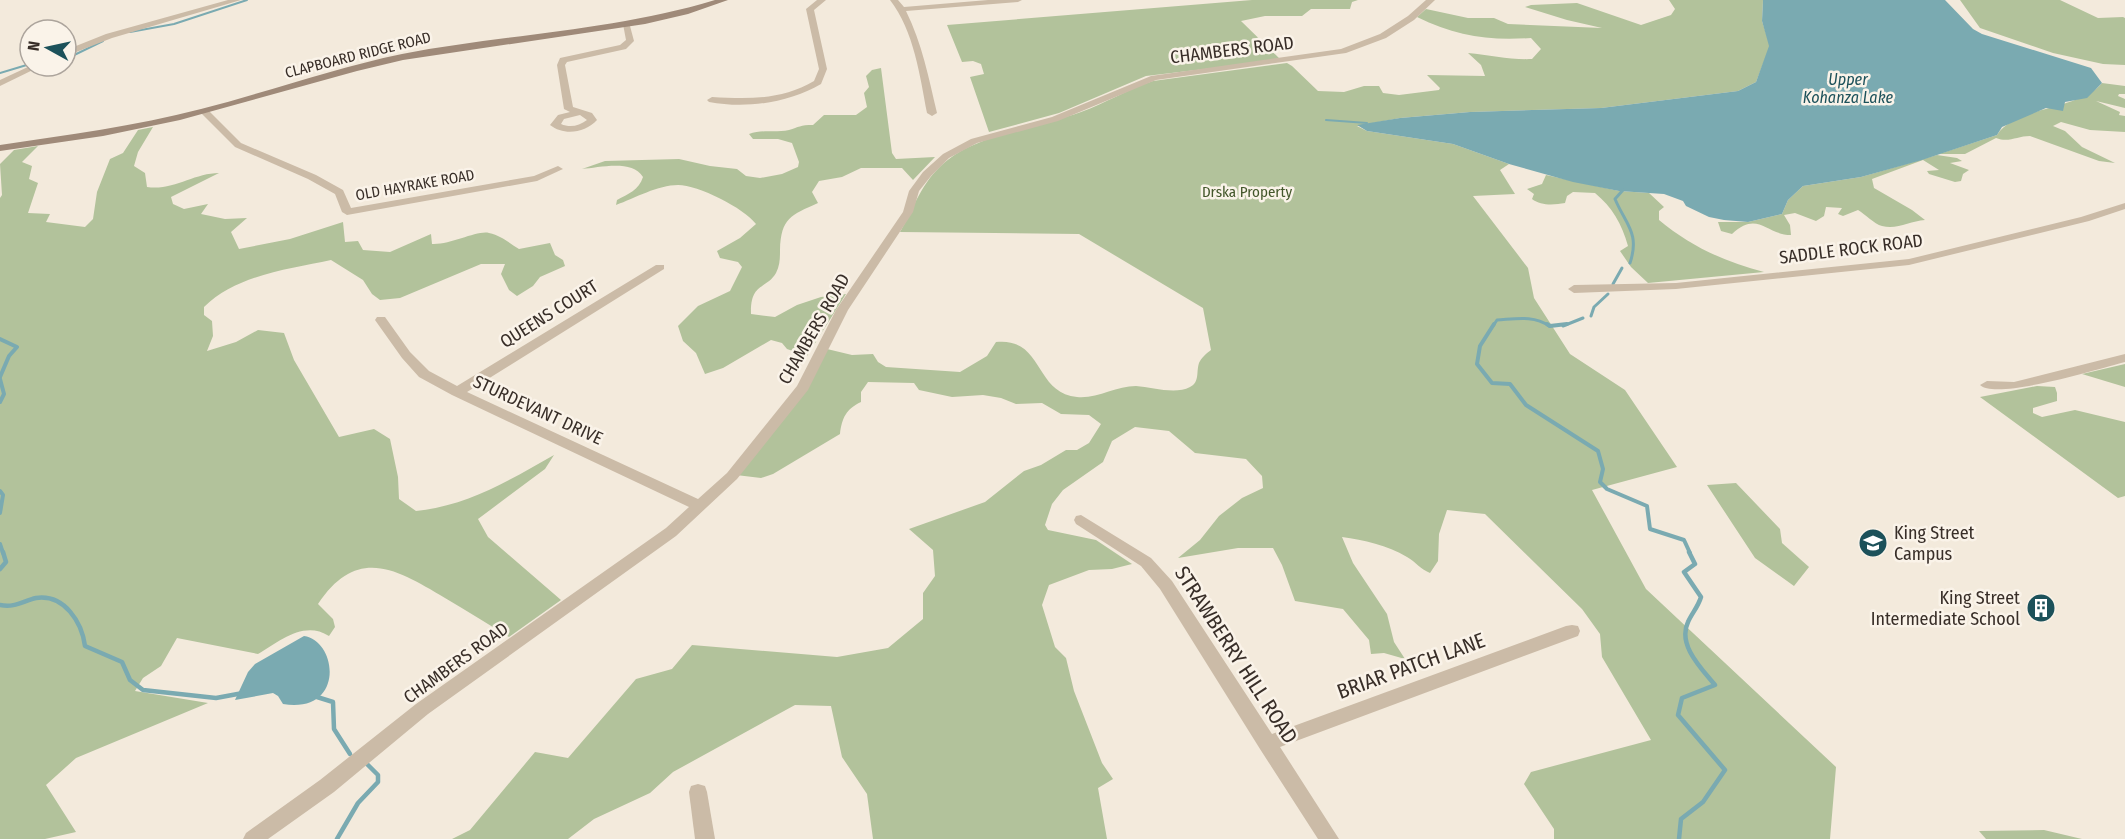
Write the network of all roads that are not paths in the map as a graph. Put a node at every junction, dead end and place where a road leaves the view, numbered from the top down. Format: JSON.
{"nodes":[{"id":1,"x":237,"y":0,"type":"edge"},
{"id":2,"x":724,"y":0,"type":"edge"},
{"id":3,"x":822,"y":0,"type":"edge"},
{"id":4,"x":894,"y":0,"type":"edge"},
{"id":5,"x":1018,"y":0,"type":"edge"},
{"id":6,"x":1431,"y":0,"type":"edge"},
{"id":7,"x":902,"y":9,"type":"junction"},
{"id":8,"x":626,"y":26,"type":"junction"},
{"id":9,"x":78,"y":48,"type":"edge"},
{"id":10,"x":18,"y":75,"type":"edge"},
{"id":11,"x":0,"y":83,"type":"edge"},
{"id":12,"x":712,"y":100,"type":"dead end"},
{"id":13,"x":205,"y":112,"type":"junction"},
{"id":14,"x":572,"y":112,"type":"dead end"},
{"id":15,"x":932,"y":113,"type":"dead end"},
{"id":16,"x":0,"y":148,"type":"edge"},
{"id":17,"x":558,"y":169,"type":"dead end"},
{"id":18,"x":2125,"y":206,"type":"edge"},
{"id":19,"x":660,"y":267,"type":"dead end"},
{"id":20,"x":1575,"y":289,"type":"dead end"},
{"id":21,"x":381,"y":320,"type":"dead end"},
{"id":22,"x":2125,"y":358,"type":"edge"},
{"id":23,"x":1987,"y":385,"type":"dead end"},
{"id":24,"x":457,"y":392,"type":"junction"},
{"id":25,"x":701,"y":506,"type":"junction"},
{"id":26,"x":1081,"y":520,"type":"dead end"},
{"id":27,"x":1572,"y":631,"type":"dead end"},
{"id":28,"x":1266,"y":744,"type":"junction"},
{"id":29,"x":698,"y":792,"type":"dead end"},
{"id":30,"x":253,"y":839,"type":"edge"},
{"id":31,"x":705,"y":839,"type":"edge"},
{"id":32,"x":1329,"y":839,"type":"edge"}],
"edges":[{"from":1,"to":9,"type":"street"},
{"from":2,"to":8,"type":"main road","name":"CLAPBOARD RIDGE ROAD"},
{"from":3,"to":12,"type":"street"},
{"from":4,"to":7,"type":"street"},
{"from":5,"to":7,"type":"street"},
{"from":6,"to":25,"type":"street","name":"CHAMBERS ROAD"},
{"from":7,"to":15,"type":"street"},
{"from":8,"to":13,"type":"main road","name":"CLAPBOARD RIDGE ROAD"},
{"from":8,"to":14,"type":"street"},
{"from":10,"to":11,"type":"street"},
{"from":13,"to":16,"type":"main road","name":"CLAPBOARD RIDGE ROAD"},
{"from":13,"to":17,"type":"street","name":"OLD HAYRAKE ROAD"},
{"from":18,"to":20,"type":"street","name":"SADDLE ROCK ROAD"},
{"from":19,"to":24,"type":"street","name":"QUEENS COURT"},
{"from":21,"to":24,"type":"street","name":"STURDEVANT DRIVE"},
{"from":22,"to":23,"type":"street"},
{"from":24,"to":25,"type":"street","name":"STURDEVANT DRIVE"},
{"from":25,"to":30,"type":"street","name":"CHAMBERS ROAD"},
{"from":26,"to":28,"type":"street","name":"STRAWBERRY HILL ROAD"},
{"from":27,"to":28,"type":"street","name":"BRIAR PATCH LANE"},
{"from":28,"to":32,"type":"street","name":"STRAWBERRY HILL ROAD"},
{"from":29,"to":31,"type":"street"}]}
